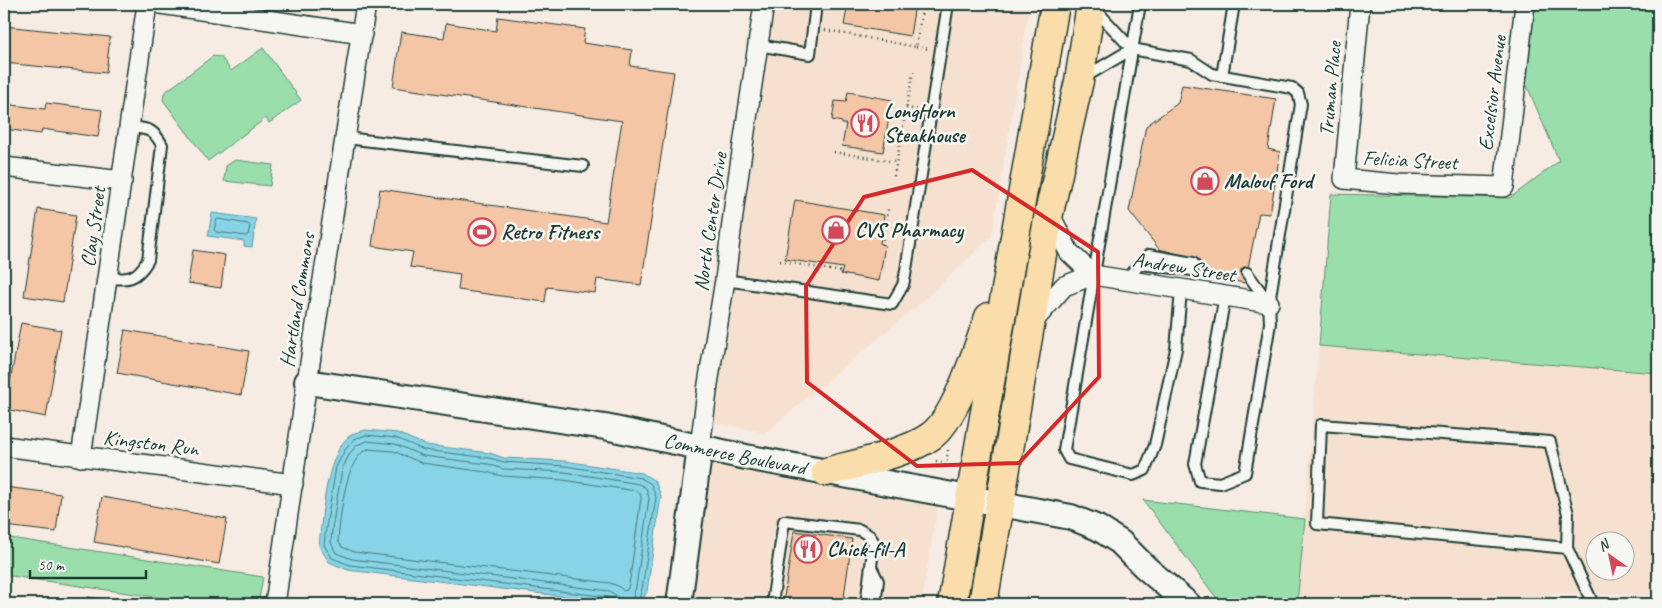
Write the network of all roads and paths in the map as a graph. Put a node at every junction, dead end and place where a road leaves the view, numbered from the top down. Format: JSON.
{"nodes":[{"id":1,"x":148,"y":4,"type":"edge"},
{"id":2,"x":161,"y":4,"type":"edge"},
{"id":3,"x":366,"y":4,"type":"edge"},
{"id":4,"x":764,"y":4,"type":"edge"},
{"id":5,"x":816,"y":4,"type":"edge"},
{"id":6,"x":923,"y":4,"type":"edge"},
{"id":7,"x":948,"y":4,"type":"edge"},
{"id":8,"x":1055,"y":4,"type":"edge"},
{"id":9,"x":1091,"y":4,"type":"edge"},
{"id":10,"x":1140,"y":4,"type":"edge"},
{"id":11,"x":1234,"y":4,"type":"edge"},
{"id":12,"x":1360,"y":4,"type":"edge"},
{"id":13,"x":1525,"y":4,"type":"edge"},
{"id":14,"x":825,"y":30,"type":"dead end"},
{"id":15,"x":362,"y":34,"type":"junction"},
{"id":16,"x":758,"y":45,"type":"junction"},
{"id":17,"x":1132,"y":49,"type":"junction"},
{"id":18,"x":913,"y":72,"type":"dead end"},
{"id":19,"x":1222,"y":76,"type":"junction"},
{"id":20,"x":1079,"y":81,"type":"junction"},
{"id":21,"x":130,"y":127,"type":"junction"},
{"id":22,"x":346,"y":138,"type":"junction"},
{"id":23,"x":834,"y":152,"type":"dead end"},
{"id":24,"x":896,"y":162,"type":"junction"},
{"id":25,"x":583,"y":166,"type":"dead end"},
{"id":26,"x":4,"y":167,"type":"edge"},
{"id":27,"x":894,"y":176,"type":"dead end"},
{"id":28,"x":1344,"y":179,"type":"joint"},
{"id":29,"x":122,"y":181,"type":"junction"},
{"id":30,"x":1504,"y":186,"type":"joint"},
{"id":31,"x":888,"y":209,"type":"dead end"},
{"id":32,"x":1049,"y":213,"type":"junction"},
{"id":33,"x":882,"y":245,"type":"dead end"},
{"id":34,"x":1010,"y":260,"type":"junction"},
{"id":35,"x":780,"y":261,"type":"dead end"},
{"id":36,"x":1192,"y":266,"type":"dead end"},
{"id":37,"x":842,"y":272,"type":"dead end"},
{"id":38,"x":1093,"y":275,"type":"junction"},
{"id":39,"x":1246,"y":276,"type":"dead end"},
{"id":40,"x":108,"y":278,"type":"junction"},
{"id":41,"x":725,"y":280,"type":"junction"},
{"id":42,"x":1125,"y":280,"type":"junction"},
{"id":43,"x":1181,"y":290,"type":"junction"},
{"id":44,"x":1225,"y":296,"type":"junction"},
{"id":45,"x":1269,"y":303,"type":"junction"},
{"id":46,"x":1029,"y":326,"type":"junction"},
{"id":47,"x":307,"y":382,"type":"junction"},
{"id":48,"x":4,"y":446,"type":"edge"},
{"id":49,"x":700,"y":447,"type":"junction"},
{"id":50,"x":81,"y":457,"type":"junction"},
{"id":51,"x":936,"y":461,"type":"dead end"},
{"id":52,"x":946,"y":463,"type":"dead end"},
{"id":53,"x":826,"y":472,"type":"junction"},
{"id":54,"x":293,"y":484,"type":"junction"},
{"id":55,"x":970,"y":499,"type":"junction"},
{"id":56,"x":1000,"y":504,"type":"junction"},
{"id":57,"x":1567,"y":548,"type":"junction"},
{"id":58,"x":871,"y":567,"type":"junction"},
{"id":59,"x":1146,"y":567,"type":"junction"},
{"id":60,"x":275,"y":604,"type":"edge"},
{"id":61,"x":679,"y":604,"type":"edge"},
{"id":62,"x":772,"y":604,"type":"edge"},
{"id":63,"x":866,"y":604,"type":"edge"},
{"id":64,"x":875,"y":604,"type":"edge"},
{"id":65,"x":952,"y":604,"type":"edge"},
{"id":66,"x":983,"y":604,"type":"edge"},
{"id":67,"x":1164,"y":604,"type":"edge"},
{"id":68,"x":1188,"y":604,"type":"edge"},
{"id":69,"x":1593,"y":604,"type":"edge"}],
"edges":[{"from":1,"to":21,"type":"street","name":"Clay Street"},
{"from":2,"to":15,"type":"street"},
{"from":3,"to":15,"type":"street","name":"Hartland Commons"},
{"from":4,"to":16,"type":"street","name":"North Center Drive"},
{"from":5,"to":16,"type":"lane"},
{"from":6,"to":14,"type":"path"},
{"from":7,"to":41,"type":"lane"},
{"from":8,"to":34,"type":"highway"},
{"from":9,"to":17,"type":"lane"},
{"from":9,"to":20,"type":"highway"},
{"from":10,"to":17,"type":"lane"},
{"from":11,"to":19,"type":"lane"},
{"from":12,"to":28,"type":"street","name":"Truman Place"},
{"from":13,"to":30,"type":"street","name":"Excelsior Avenue"},
{"from":15,"to":22,"type":"street","name":"Hartland Commons"},
{"from":16,"to":41,"type":"street","name":"North Center Drive"},
{"from":17,"to":19,"type":"lane"},
{"from":17,"to":20,"type":"lane"},
{"from":17,"to":38,"type":"lane"},
{"from":18,"to":24,"type":"path"},
{"from":19,"to":45,"type":"lane"},
{"from":20,"to":32,"type":"highway"},
{"from":21,"to":29,"type":"street","name":"Clay Street"},
{"from":21,"to":40,"type":"lane"},
{"from":22,"to":25,"type":"lane"},
{"from":22,"to":47,"type":"street","name":"Hartland Commons"},
{"from":23,"to":24,"type":"path"},
{"from":24,"to":27,"type":"path"},
{"from":26,"to":29,"type":"street"},
{"from":28,"to":30,"type":"street","name":"Felicia Street"},
{"from":29,"to":40,"type":"street","name":"Clay Street"},
{"from":31,"to":33,"type":"path"},
{"from":32,"to":38,"type":"street"},
{"from":32,"to":46,"type":"highway"},
{"from":34,"to":53,"type":"highway"},
{"from":34,"to":55,"type":"highway"},
{"from":35,"to":37,"type":"path"},
{"from":36,"to":42,"type":"lane"},
{"from":38,"to":42,"type":"street","name":"Andrew Street"},
{"from":38,"to":43,"type":"lane"},
{"from":38,"to":46,"type":"street","name":"Andrew Street"},
{"from":39,"to":45,"type":"lane"},
{"from":40,"to":50,"type":"street","name":"Clay Street"},
{"from":41,"to":49,"type":"street","name":"North Center Drive"},
{"from":42,"to":43,"type":"street","name":"Andrew Street"},
{"from":43,"to":44,"type":"street","name":"Andrew Street"},
{"from":44,"to":45,"type":"street","name":"Andrew Street"},
{"from":44,"to":45,"type":"lane"},
{"from":46,"to":56,"type":"highway"},
{"from":47,"to":49,"type":"street","name":"Commerce Boulevard"},
{"from":47,"to":54,"type":"street","name":"Hartland Commons"},
{"from":48,"to":50,"type":"street","name":"Kingston Run"},
{"from":49,"to":53,"type":"street","name":"Commerce Boulevard"},
{"from":49,"to":61,"type":"street"},
{"from":50,"to":54,"type":"street","name":"Kingston Run"},
{"from":51,"to":52,"type":"path"},
{"from":53,"to":55,"type":"street","name":"Commerce Boulevard"},
{"from":54,"to":60,"type":"street","name":"Hartland Commons"},
{"from":55,"to":56,"type":"street","name":"Commerce Boulevard"},
{"from":55,"to":65,"type":"highway"},
{"from":56,"to":59,"type":"street","name":"Commerce Boulevard"},
{"from":56,"to":66,"type":"highway"},
{"from":57,"to":57,"type":"lane"},
{"from":57,"to":69,"type":"lane"},
{"from":58,"to":62,"type":"lane"},
{"from":58,"to":63,"type":"lane"},
{"from":58,"to":64,"type":"lane"},
{"from":59,"to":67,"type":"street","name":"Commerce Boulevard"},
{"from":59,"to":68,"type":"street","name":"Commerce Boulevard"}]}
